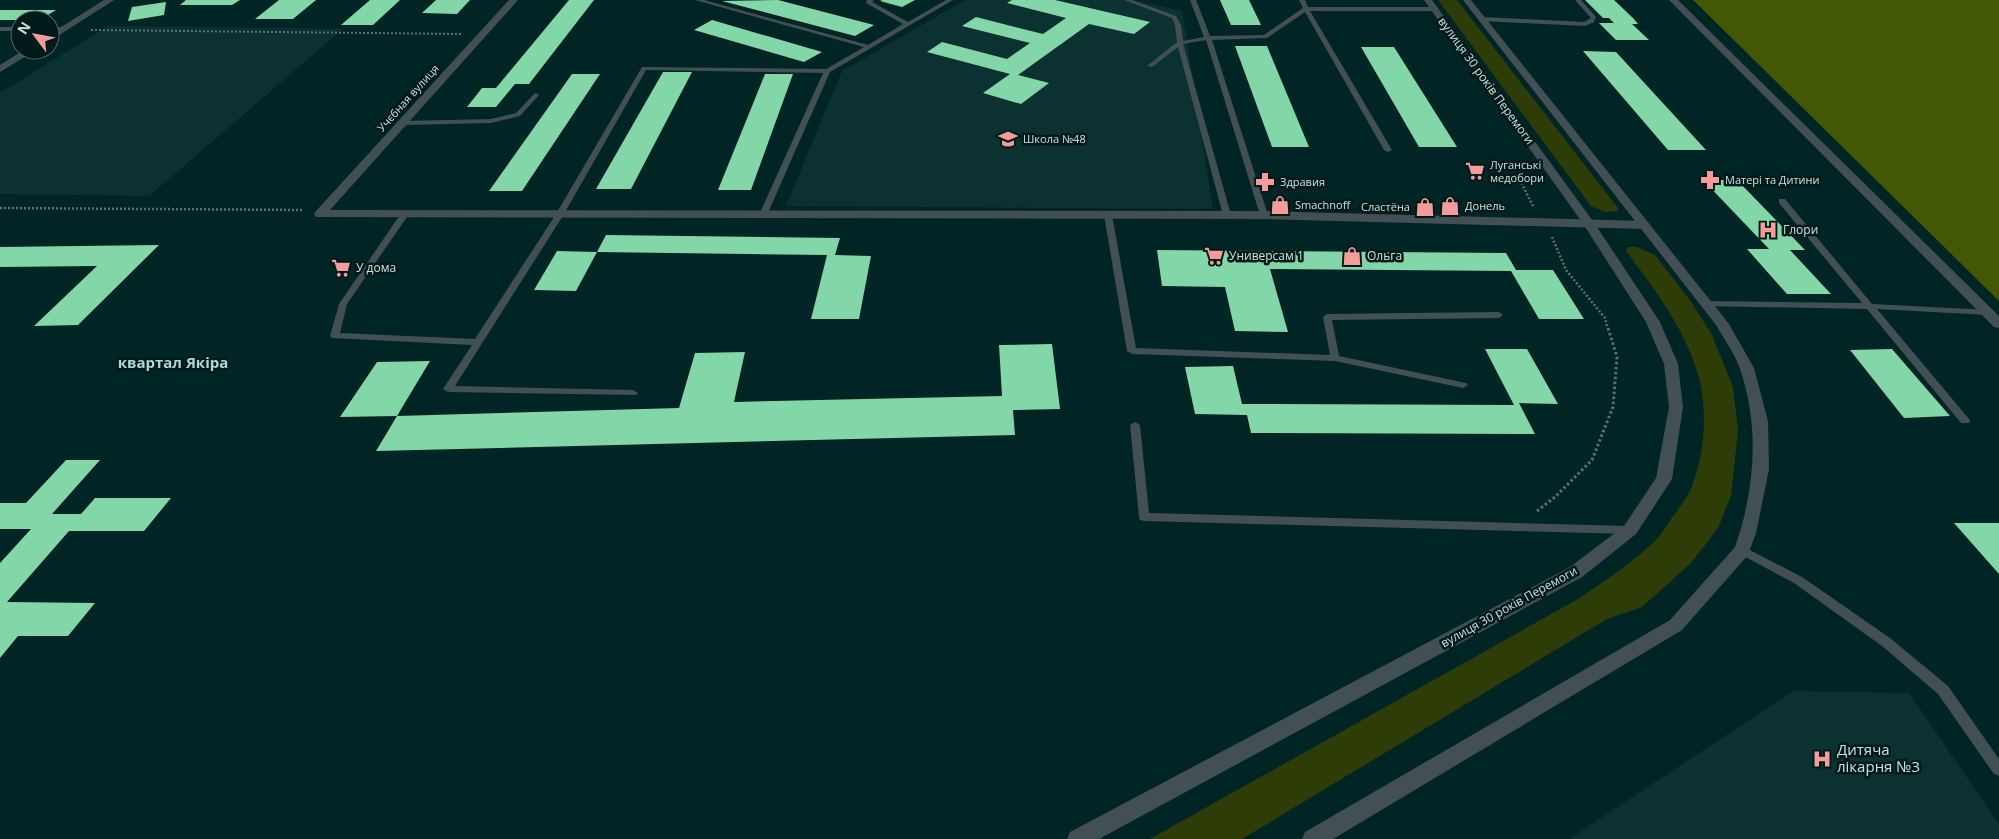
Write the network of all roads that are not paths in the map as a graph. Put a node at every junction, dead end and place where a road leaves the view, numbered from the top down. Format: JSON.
{"nodes":[{"id":1,"x":110,"y":0,"type":"edge"},
{"id":2,"x":514,"y":0,"type":"edge"},
{"id":3,"x":698,"y":0,"type":"edge"},
{"id":4,"x":871,"y":0,"type":"edge"},
{"id":5,"x":950,"y":0,"type":"edge"},
{"id":6,"x":1127,"y":0,"type":"edge"},
{"id":7,"x":1193,"y":0,"type":"edge"},
{"id":8,"x":1302,"y":0,"type":"edge"},
{"id":9,"x":1468,"y":0,"type":"edge"},
{"id":10,"x":1578,"y":0,"type":"edge"},
{"id":11,"x":1673,"y":0,"type":"edge"},
{"id":12,"x":1431,"y":4,"type":"edge"},
{"id":13,"x":1306,"y":9,"type":"junction"},
{"id":14,"x":1482,"y":19,"type":"junction"},
{"id":15,"x":907,"y":24,"type":"junction"},
{"id":16,"x":63,"y":29,"type":"joint"},
{"id":17,"x":60,"y":31,"type":"edge"},
{"id":18,"x":1208,"y":38,"type":"junction"},
{"id":19,"x":1180,"y":43,"type":"junction"},
{"id":20,"x":870,"y":47,"type":"junction"},
{"id":21,"x":16,"y":60,"type":"edge"},
{"id":22,"x":1150,"y":66,"type":"dead end"},
{"id":23,"x":0,"y":70,"type":"edge"},
{"id":24,"x":827,"y":71,"type":"junction"},
{"id":25,"x":536,"y":95,"type":"dead end"},
{"id":26,"x":403,"y":123,"type":"junction"},
{"id":27,"x":1388,"y":150,"type":"dead end"},
{"id":28,"x":1782,"y":201,"type":"dead end"},
{"id":29,"x":405,"y":214,"type":"junction"},
{"id":30,"x":560,"y":214,"type":"junction"},
{"id":31,"x":763,"y":214,"type":"junction"},
{"id":32,"x":1108,"y":215,"type":"junction"},
{"id":33,"x":1264,"y":215,"type":"junction"},
{"id":34,"x":1227,"y":216,"type":"junction"},
{"id":35,"x":1589,"y":224,"type":"junction"},
{"id":36,"x":1645,"y":225,"type":"junction"},
{"id":37,"x":1707,"y":304,"type":"junction"},
{"id":38,"x":1867,"y":306,"type":"junction"},
{"id":39,"x":1987,"y":312,"type":"junction"},
{"id":40,"x":1499,"y":315,"type":"dead end"},
{"id":41,"x":1999,"y":324,"type":"edge"},
{"id":42,"x":478,"y":342,"type":"junction"},
{"id":43,"x":1335,"y":358,"type":"junction"},
{"id":44,"x":1463,"y":386,"type":"dead end"},
{"id":45,"x":633,"y":393,"type":"dead end"},
{"id":46,"x":1965,"y":421,"type":"dead end"},
{"id":47,"x":1135,"y":425,"type":"dead end"},
{"id":48,"x":1630,"y":530,"type":"junction"},
{"id":49,"x":1742,"y":550,"type":"junction"},
{"id":50,"x":1999,"y":770,"type":"edge"},
{"id":51,"x":1078,"y":839,"type":"edge"},
{"id":52,"x":1313,"y":839,"type":"edge"}],
"edges":[{"from":1,"to":16,"type":"street"},
{"from":2,"to":26,"type":"street","name":"Учєбная вулиця"},
{"from":3,"to":20,"type":"lane"},
{"from":4,"to":15,"type":"lane"},
{"from":5,"to":15,"type":"lane"},
{"from":6,"to":19,"type":"lane"},
{"from":7,"to":18,"type":"lane"},
{"from":8,"to":13,"type":"lane"},
{"from":9,"to":14,"type":"street"},
{"from":10,"to":14,"type":"lane"},
{"from":11,"to":39,"type":"street"},
{"from":12,"to":13,"type":"lane"},
{"from":12,"to":35,"type":"street","name":"вулиця 30 років Перемоги"},
{"from":13,"to":18,"type":"lane"},
{"from":13,"to":27,"type":"lane"},
{"from":14,"to":36,"type":"street"},
{"from":15,"to":20,"type":"lane"},
{"from":16,"to":17,"type":"street"},
{"from":18,"to":19,"type":"lane"},
{"from":18,"to":33,"type":"lane"},
{"from":19,"to":22,"type":"lane"},
{"from":19,"to":34,"type":"lane"},
{"from":20,"to":24,"type":"lane"},
{"from":21,"to":23,"type":"street"},
{"from":24,"to":30,"type":"lane"},
{"from":24,"to":31,"type":"lane"},
{"from":25,"to":26,"type":"lane"},
{"from":26,"to":29,"type":"street","name":"Учєбная вулиця"},
{"from":28,"to":38,"type":"lane"},
{"from":29,"to":30,"type":"street"},
{"from":29,"to":42,"type":"lane"},
{"from":30,"to":31,"type":"street"},
{"from":30,"to":42,"type":"lane"},
{"from":31,"to":32,"type":"street"},
{"from":32,"to":34,"type":"street"},
{"from":32,"to":43,"type":"lane"},
{"from":33,"to":34,"type":"street"},
{"from":33,"to":35,"type":"street"},
{"from":35,"to":36,"type":"street"},
{"from":35,"to":48,"type":"street","name":"вулиця 30 років Перемоги"},
{"from":36,"to":37,"type":"street"},
{"from":37,"to":38,"type":"lane"},
{"from":37,"to":49,"type":"street"},
{"from":38,"to":39,"type":"lane"},
{"from":38,"to":46,"type":"lane"},
{"from":39,"to":41,"type":"street"},
{"from":40,"to":43,"type":"lane"},
{"from":42,"to":45,"type":"lane"},
{"from":43,"to":44,"type":"lane"},
{"from":47,"to":48,"type":"lane"},
{"from":48,"to":51,"type":"street","name":"вулиця 30 років Перемоги"},
{"from":49,"to":50,"type":"lane"},
{"from":49,"to":52,"type":"street"}]}
